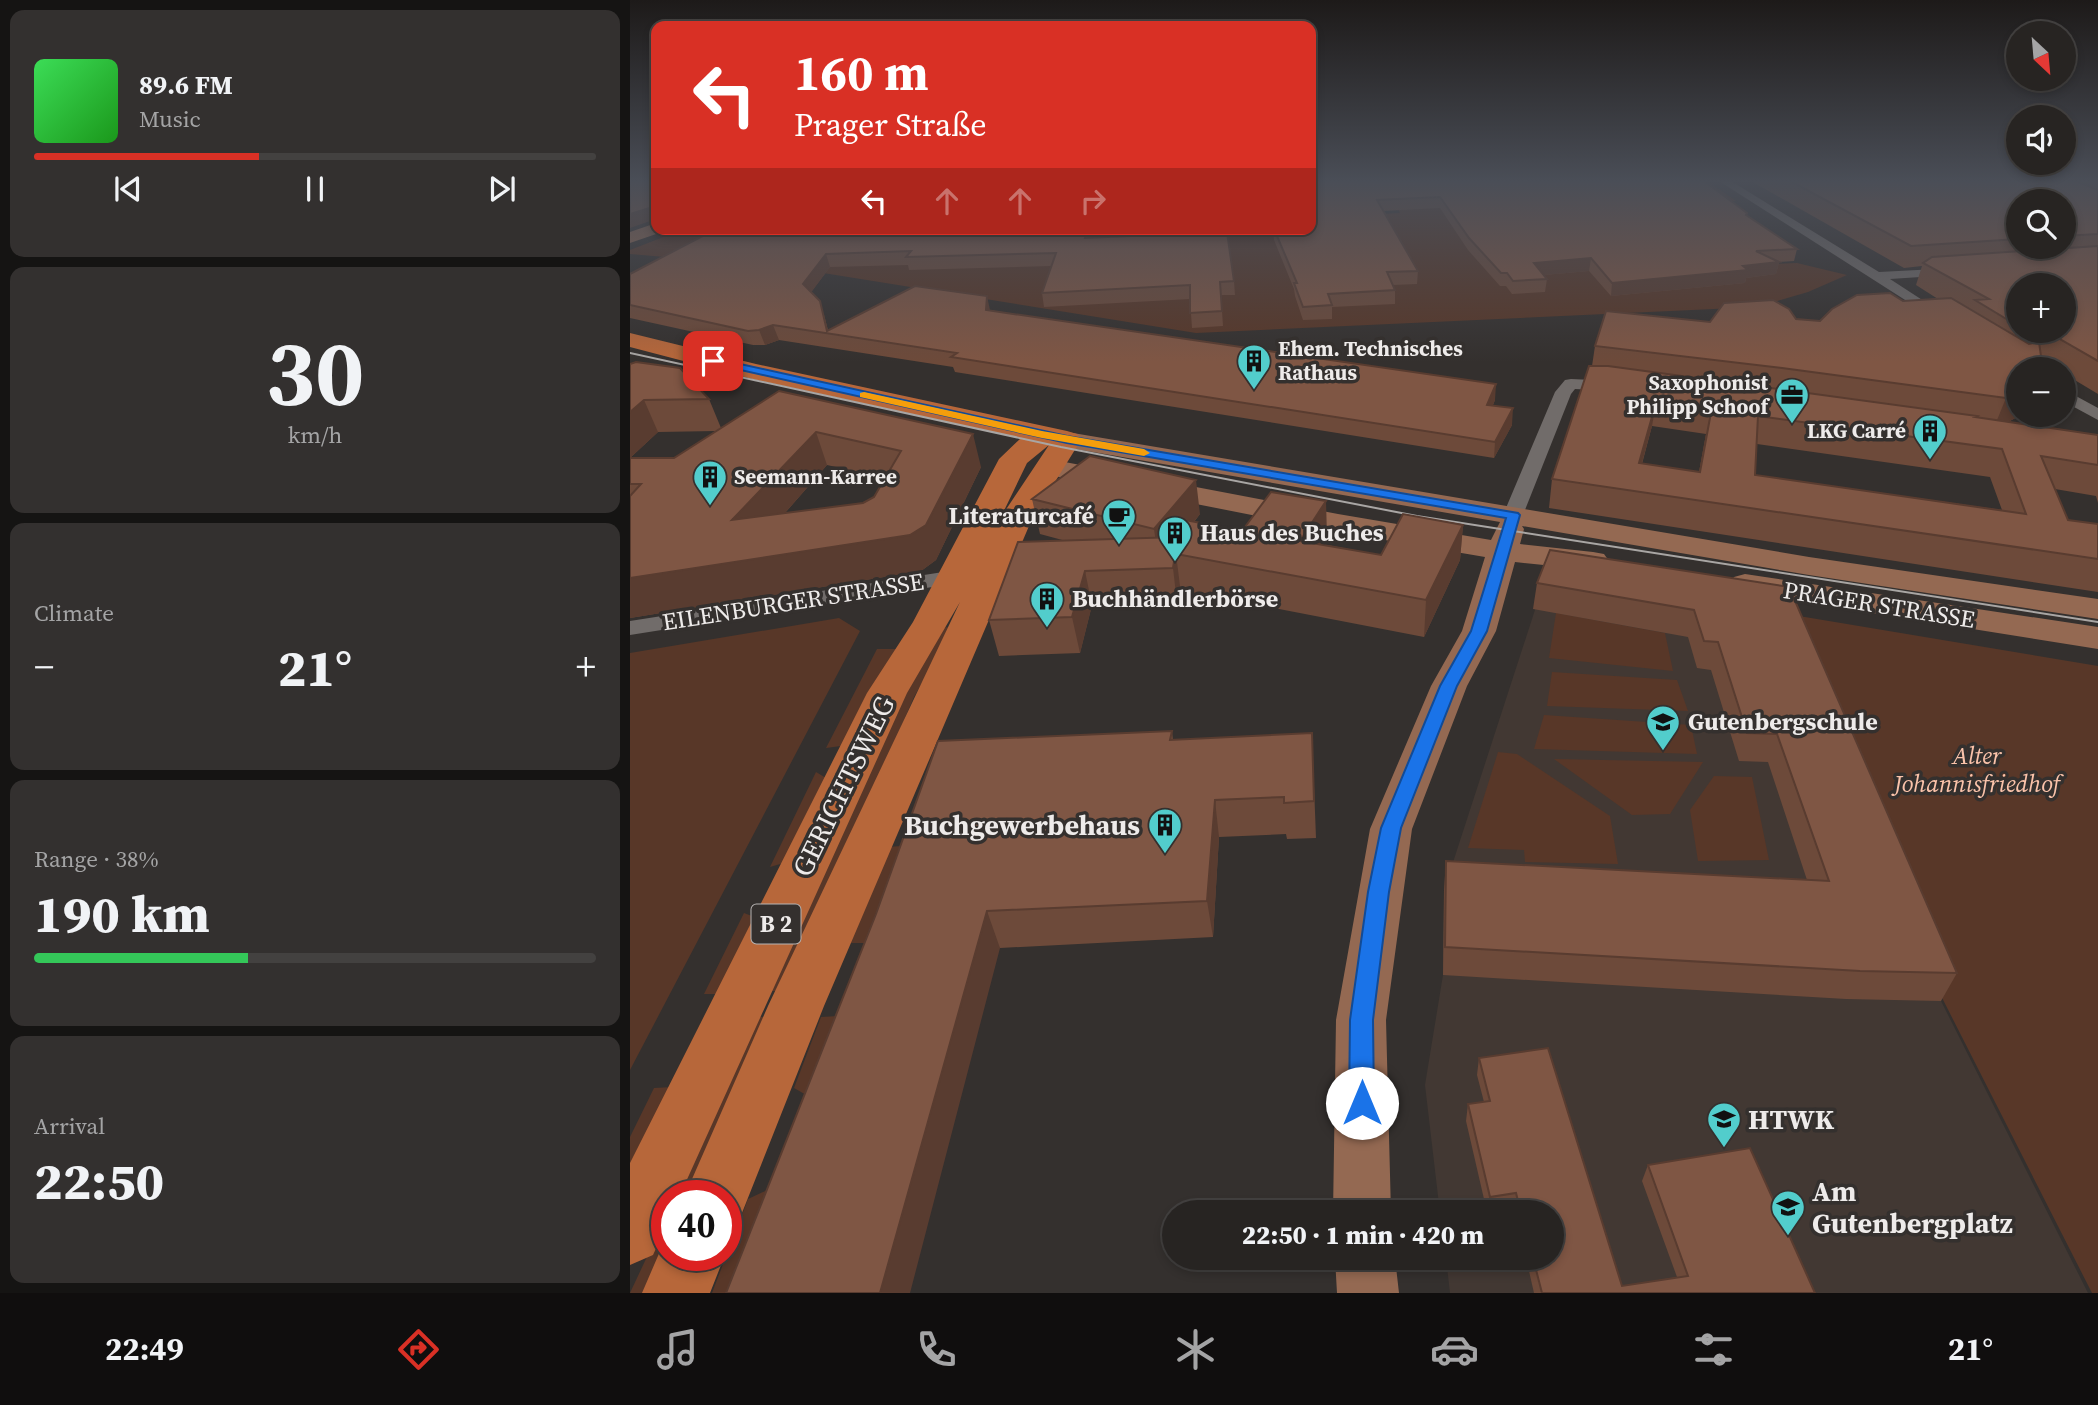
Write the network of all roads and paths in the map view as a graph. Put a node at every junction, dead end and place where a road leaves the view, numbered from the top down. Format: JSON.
{"nodes":[{"id":1,"x":1821,"y":241,"type":"edge"},
{"id":2,"x":1970,"y":270,"type":"edge"},
{"id":3,"x":1877,"y":276,"type":"junction"},
{"id":4,"x":1959,"y":329,"type":"edge"},
{"id":5,"x":630,"y":340,"type":"edge"},
{"id":6,"x":1630,"y":388,"type":"edge"},
{"id":7,"x":2076,"y":402,"type":"edge"},
{"id":8,"x":2098,"y":415,"type":"edge"},
{"id":9,"x":1054,"y":437,"type":"junction"},
{"id":10,"x":1001,"y":456,"type":"junction"},
{"id":11,"x":1049,"y":467,"type":"junction"},
{"id":12,"x":1513,"y":515,"type":"junction"},
{"id":13,"x":1503,"y":551,"type":"junction"},
{"id":14,"x":1628,"y":566,"type":"edge"},
{"id":15,"x":956,"y":577,"type":"junction"},
{"id":16,"x":1720,"y":580,"type":"edge"},
{"id":17,"x":2098,"y":609,"type":"edge"},
{"id":18,"x":630,"y":628,"type":"edge"},
{"id":19,"x":2098,"y":638,"type":"edge"},
{"id":20,"x":723,"y":1180,"type":"edge"},
{"id":21,"x":1362,"y":1200,"type":"edge"},
{"id":22,"x":630,"y":1232,"type":"edge"},
{"id":23,"x":1366,"y":1270,"type":"edge"},
{"id":24,"x":685,"y":1271,"type":"edge"},
{"id":25,"x":676,"y":1293,"type":"edge"},
{"id":26,"x":1368,"y":1293,"type":"edge"}],
"edges":[{"from":1,"to":3,"type":"street"},
{"from":2,"to":3,"type":"street"},
{"from":3,"to":4,"type":"street"},
{"from":5,"to":9,"type":"main road","name":"PRAGER STRASSE"},
{"from":6,"to":12,"type":"street"},
{"from":7,"to":8,"type":"street"},
{"from":9,"to":10,"type":"main road","number":"B 2"},
{"from":9,"to":11,"type":"main road","number":"B 2"},
{"from":9,"to":12,"type":"main road","name":"PRAGER STRASSE"},
{"from":10,"to":11,"type":"main road"},
{"from":10,"to":15,"type":"main road","name":"GERICHTSWEG","number":"B 2"},
{"from":11,"to":13,"type":"main road"},
{"from":11,"to":20,"type":"main road","name":"GERICHTSWEG","number":"B 2"},
{"from":12,"to":13,"type":"main road"},
{"from":12,"to":17,"type":"main road","name":"PRAGER STRASSE"},
{"from":13,"to":14,"type":"main road"},
{"from":13,"to":21,"type":"main road"},
{"from":15,"to":18,"type":"street","name":"EILENBURGER STRASSE"},
{"from":15,"to":22,"type":"main road","name":"GERICHTSWEG","number":"B 2"},
{"from":16,"to":19,"type":"main road","name":"PRAGER STRASSE"},
{"from":23,"to":26,"type":"main road"},
{"from":24,"to":25,"type":"main road"}]}
